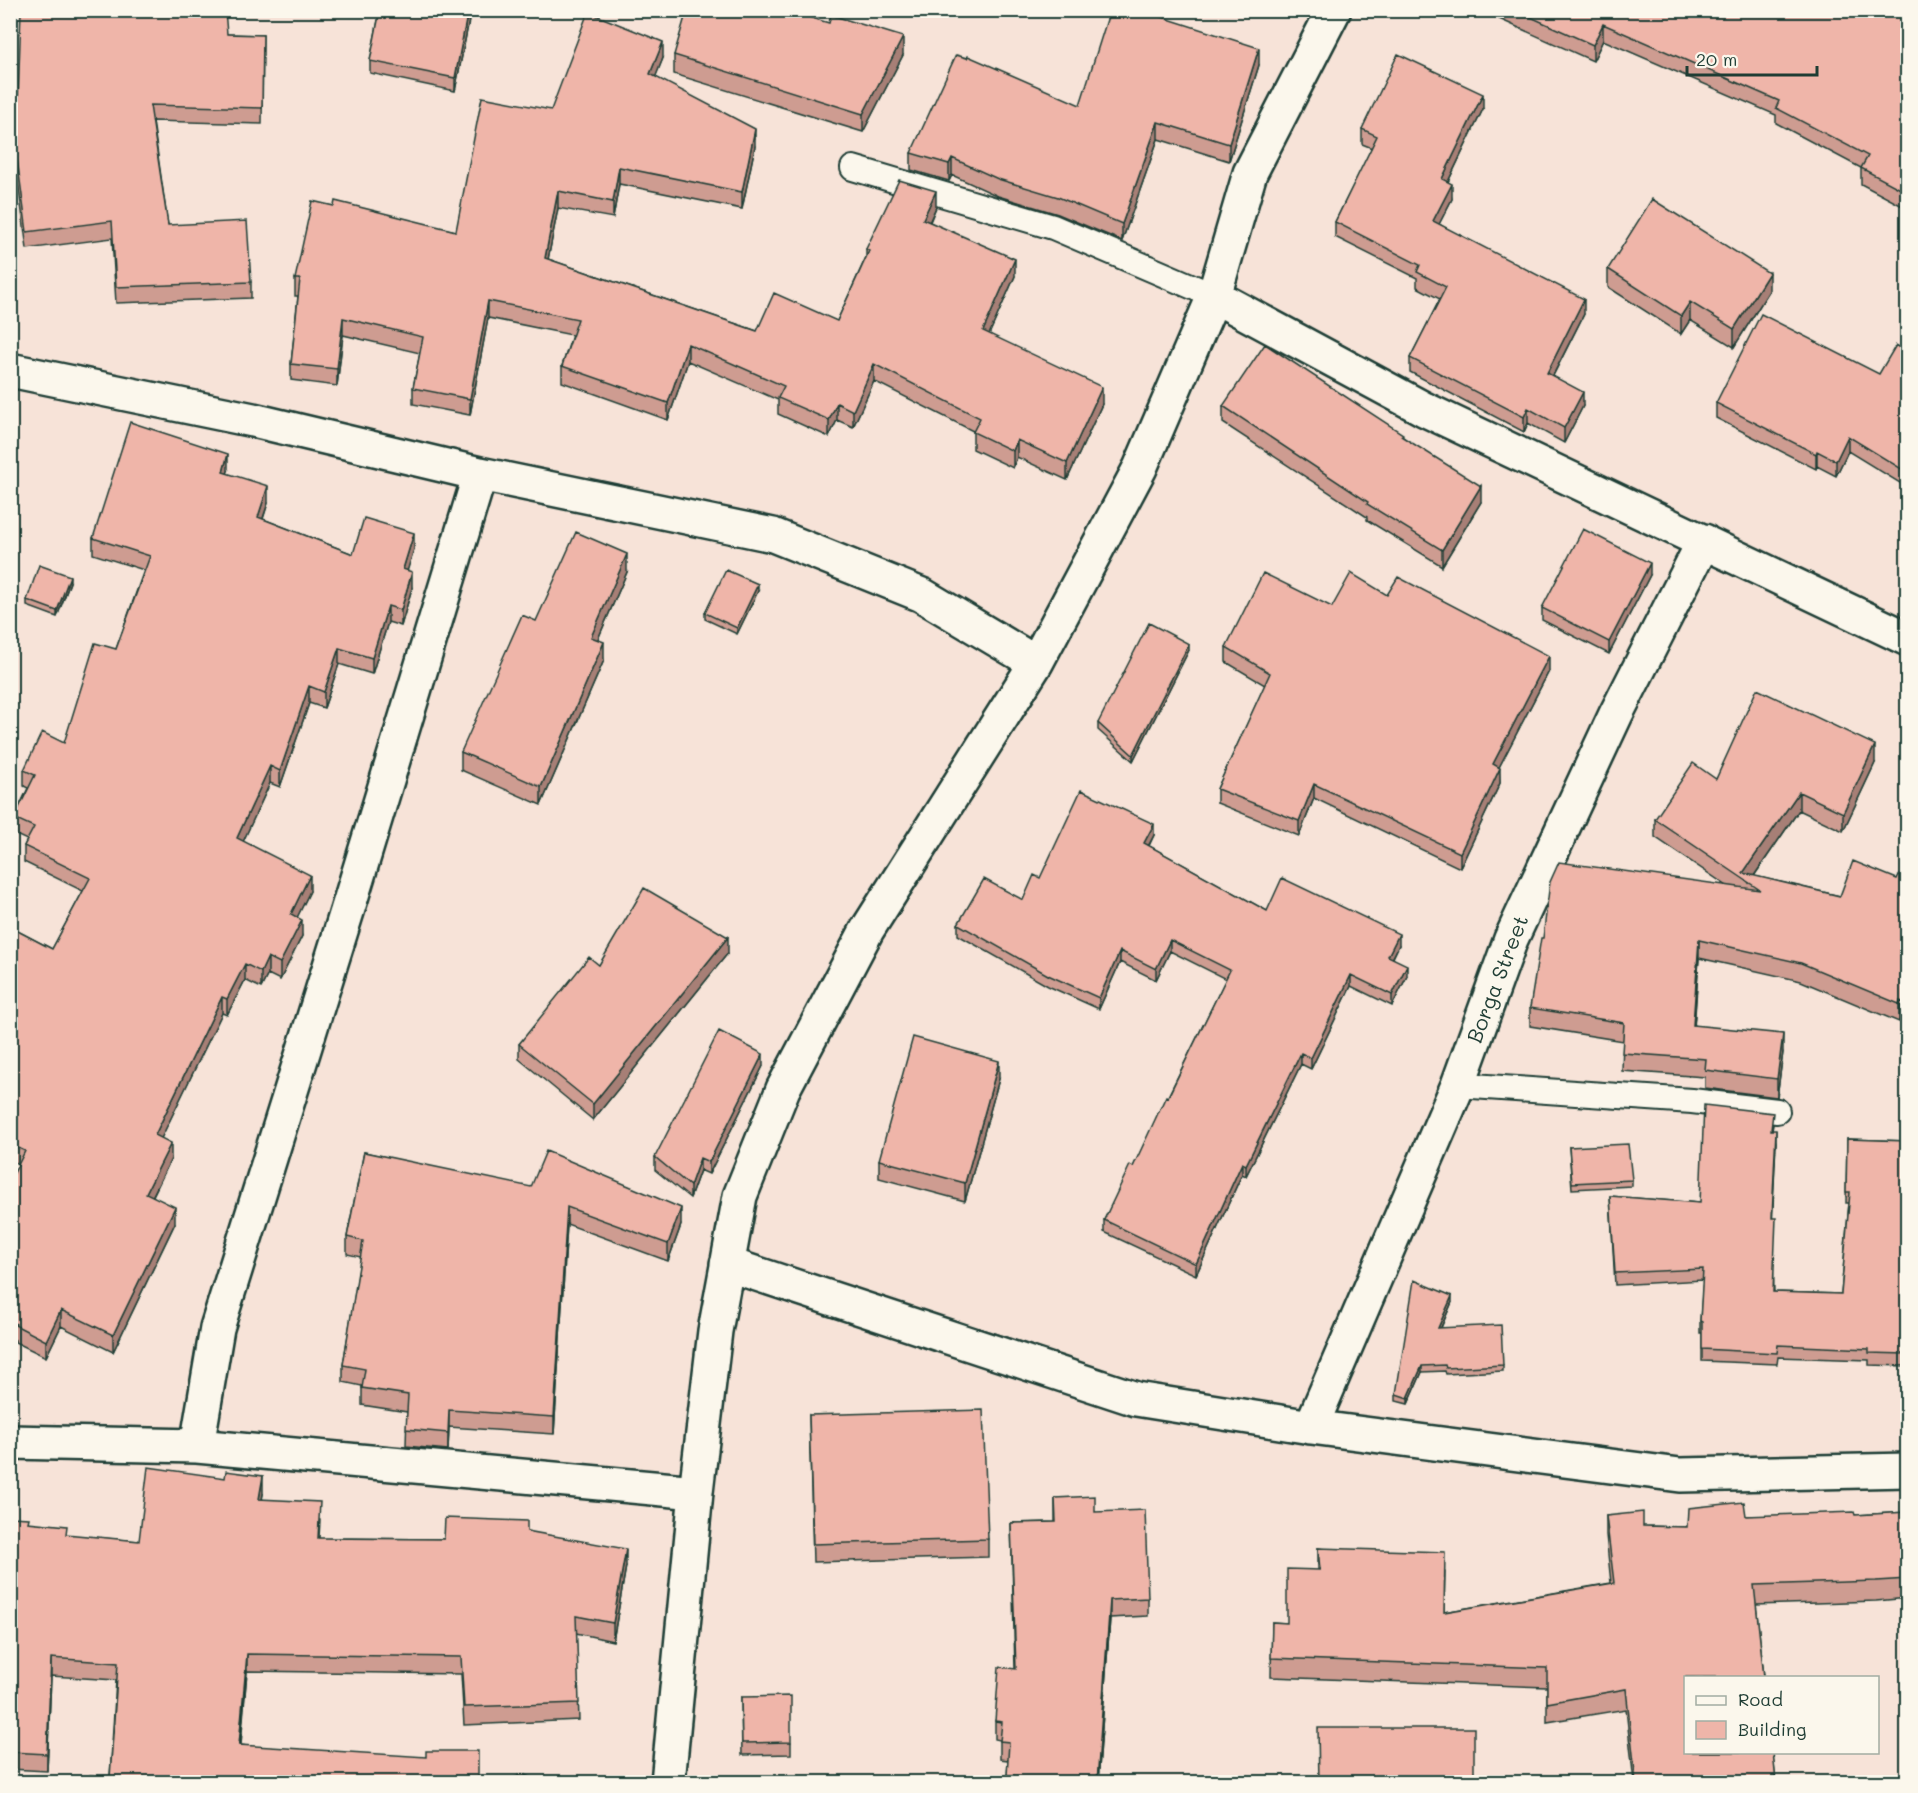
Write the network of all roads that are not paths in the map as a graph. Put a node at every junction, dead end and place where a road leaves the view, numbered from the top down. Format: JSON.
{"nodes":[{"id":1,"x":1334,"y":10,"type":"edge"},
{"id":2,"x":853,"y":168,"type":"dead end"},
{"id":3,"x":1214,"y":296,"type":"junction"},
{"id":4,"x":11,"y":372,"type":"edge"},
{"id":5,"x":480,"y":474,"type":"junction"},
{"id":6,"x":1704,"y":542,"type":"junction"},
{"id":7,"x":1908,"y":639,"type":"edge"},
{"id":8,"x":1036,"y":663,"type":"junction"},
{"id":9,"x":1458,"y":1085,"type":"junction"},
{"id":10,"x":1777,"y":1111,"type":"edge"},
{"id":11,"x":727,"y":1264,"type":"junction"},
{"id":12,"x":1311,"y":1427,"type":"junction"},
{"id":13,"x":10,"y":1442,"type":"edge"},
{"id":14,"x":197,"y":1446,"type":"junction"},
{"id":15,"x":1908,"y":1470,"type":"edge"},
{"id":16,"x":696,"y":1492,"type":"junction"},
{"id":17,"x":668,"y":1782,"type":"edge"}],
"edges":[{"from":1,"to":3,"type":"street"},
{"from":2,"to":3,"type":"lane"},
{"from":3,"to":6,"type":"street"},
{"from":3,"to":8,"type":"street"},
{"from":4,"to":5,"type":"street"},
{"from":5,"to":8,"type":"street"},
{"from":5,"to":14,"type":"street"},
{"from":6,"to":7,"type":"street"},
{"from":6,"to":9,"type":"street","name":"Borga Street"},
{"from":8,"to":11,"type":"street"},
{"from":9,"to":10,"type":"lane"},
{"from":9,"to":12,"type":"street","name":"Borga Street"},
{"from":11,"to":12,"type":"street"},
{"from":11,"to":16,"type":"street"},
{"from":12,"to":15,"type":"street"},
{"from":13,"to":14,"type":"street"},
{"from":14,"to":16,"type":"street"},
{"from":16,"to":17,"type":"street"}]}
